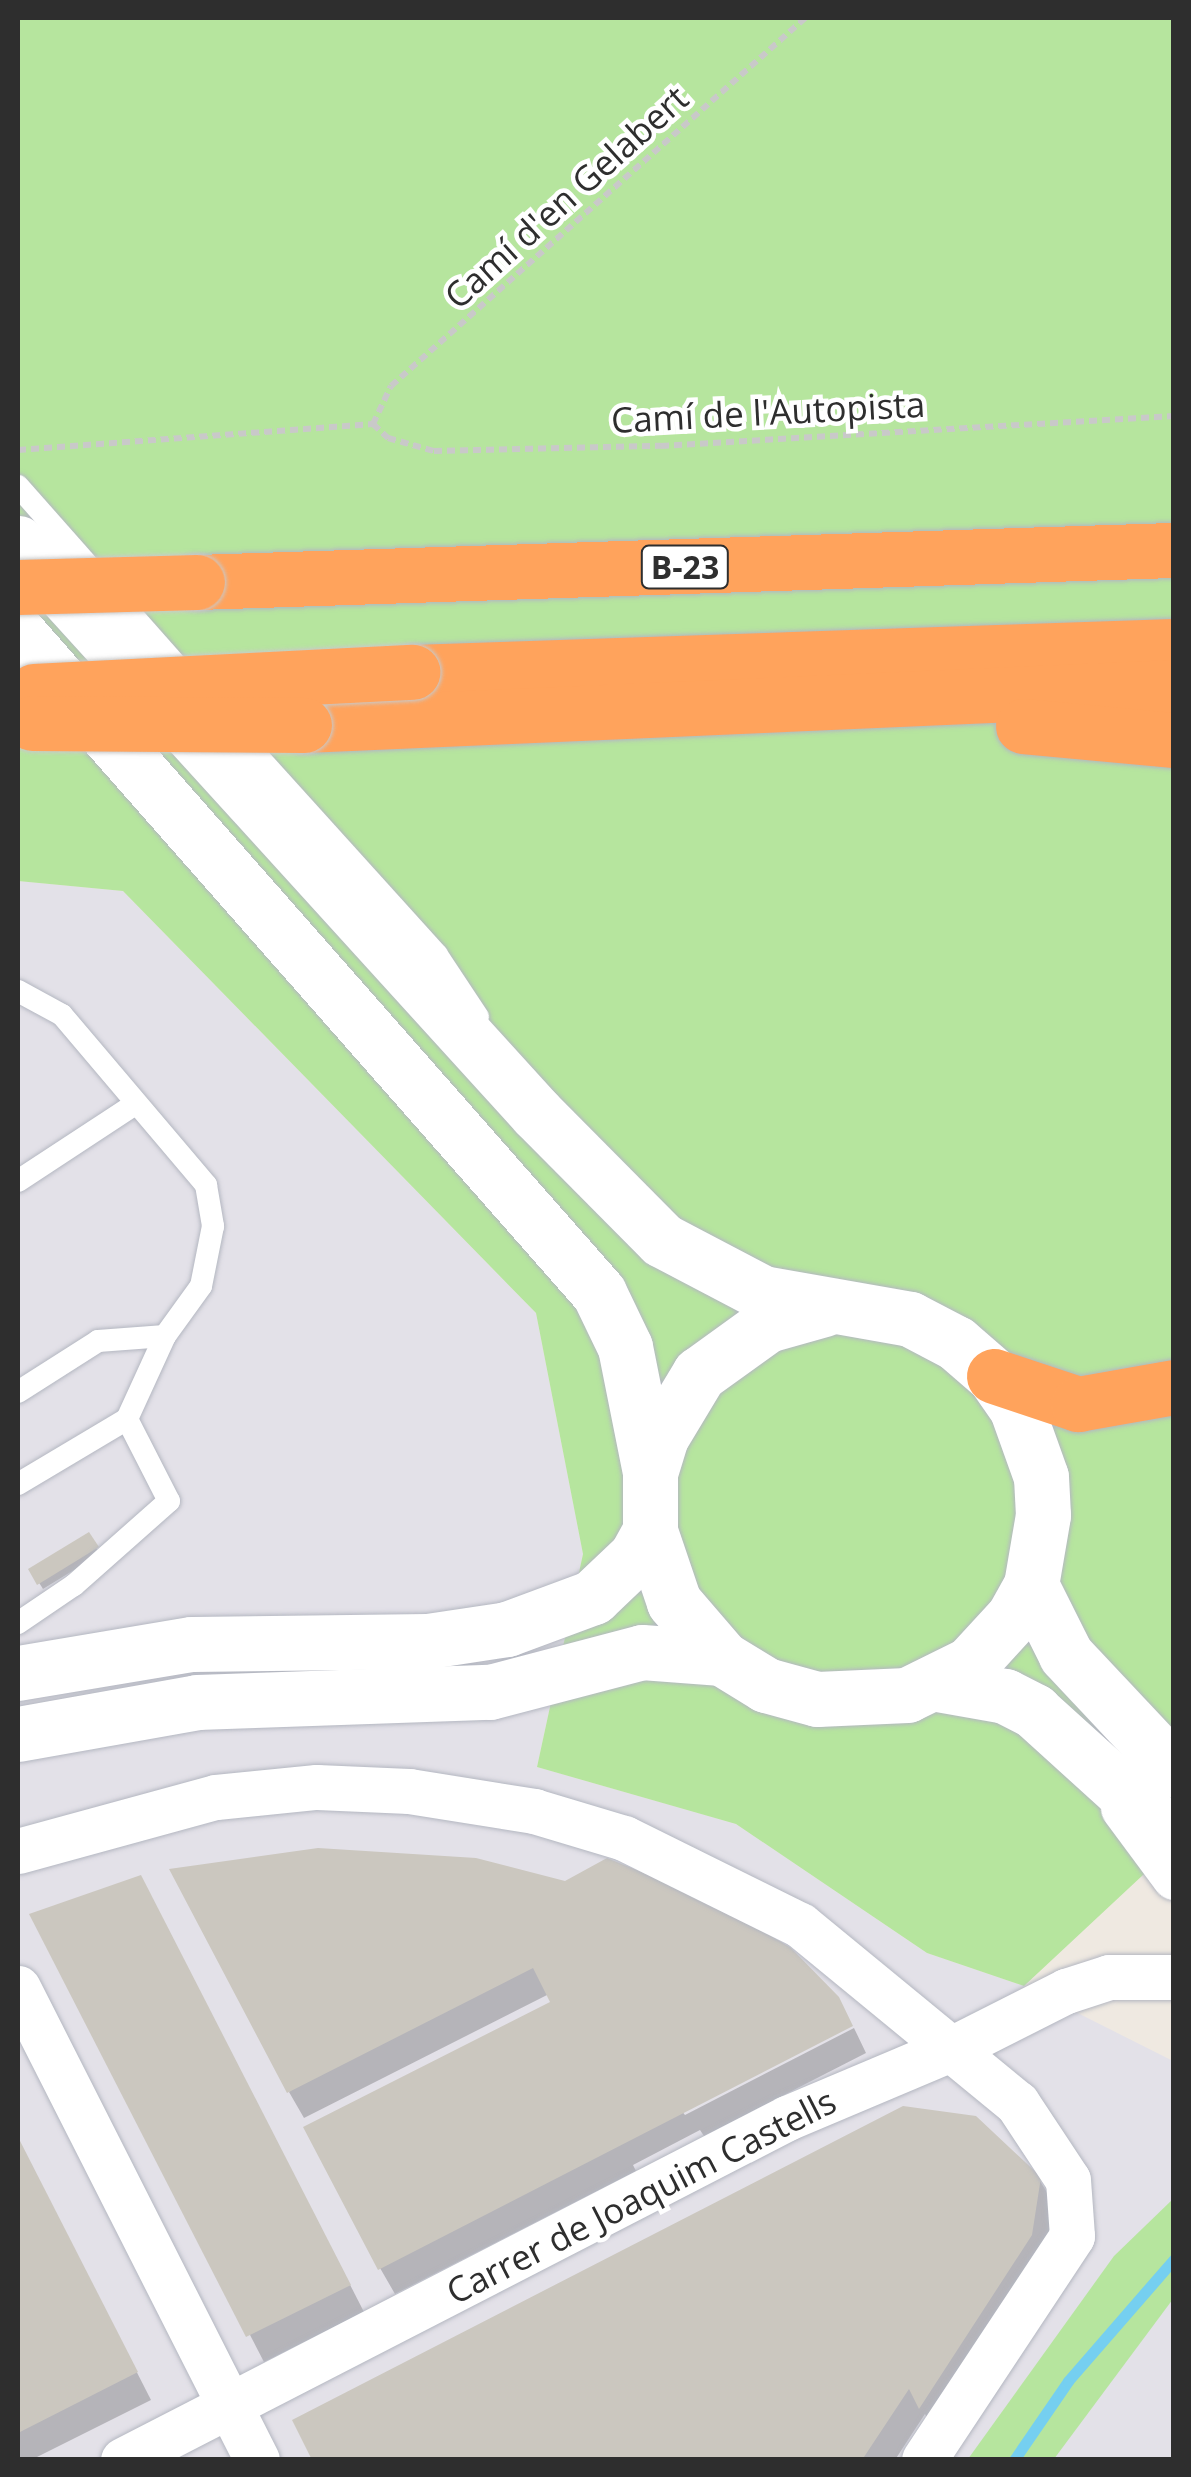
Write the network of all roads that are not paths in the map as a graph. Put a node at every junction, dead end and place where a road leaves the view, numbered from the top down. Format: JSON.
{"nodes":[{"id":1,"x":18,"y":486,"type":"edge"},
{"id":2,"x":1174,"y":537,"type":"edge"},
{"id":3,"x":18,"y":543,"type":"edge"},
{"id":4,"x":1174,"y":550,"type":"edge"},
{"id":5,"x":1061,"y":555,"type":"junction"},
{"id":6,"x":18,"y":587,"type":"edge"},
{"id":7,"x":18,"y":633,"type":"edge"},
{"id":8,"x":1174,"y":646,"type":"edge"},
{"id":9,"x":1174,"y":687,"type":"edge"},
{"id":10,"x":423,"y":696,"type":"junction"},
{"id":11,"x":25,"y":708,"type":"edge"},
{"id":12,"x":1174,"y":740,"type":"edge"},
{"id":13,"x":18,"y":992,"type":"edge"},
{"id":14,"x":516,"y":1091,"type":"junction"},
{"id":15,"x":132,"y":1106,"type":"junction"},
{"id":16,"x":18,"y":1181,"type":"edge"},
{"id":17,"x":824,"y":1309,"type":"junction"},
{"id":18,"x":165,"y":1336,"type":"junction"},
{"id":19,"x":994,"y":1376,"type":"junction"},
{"id":20,"x":1174,"y":1387,"type":"edge"},
{"id":21,"x":18,"y":1392,"type":"edge"},
{"id":22,"x":128,"y":1419,"type":"junction"},
{"id":23,"x":650,"y":1473,"type":"junction"},
{"id":24,"x":18,"y":1484,"type":"edge"},
{"id":25,"x":650,"y":1531,"type":"junction"},
{"id":26,"x":1030,"y":1585,"type":"junction"},
{"id":27,"x":18,"y":1623,"type":"edge"},
{"id":28,"x":722,"y":1658,"type":"junction"},
{"id":29,"x":18,"y":1673,"type":"edge"},
{"id":30,"x":937,"y":1684,"type":"junction"},
{"id":31,"x":18,"y":1734,"type":"edge"},
{"id":32,"x":1174,"y":1770,"type":"edge"},
{"id":33,"x":1106,"y":1776,"type":"junction"},
{"id":34,"x":1174,"y":1838,"type":"edge"},
{"id":35,"x":18,"y":1850,"type":"edge"},
{"id":36,"x":1174,"y":1877,"type":"edge"},
{"id":37,"x":1174,"y":1977,"type":"edge"},
{"id":38,"x":18,"y":1988,"type":"edge"},
{"id":39,"x":953,"y":2048,"type":"junction"},
{"id":40,"x":228,"y":2406,"type":"junction"},
{"id":41,"x":123,"y":2460,"type":"edge"},
{"id":42,"x":257,"y":2460,"type":"edge"},
{"id":43,"x":924,"y":2460,"type":"edge"}],
"edges":[{"from":1,"to":14,"type":"lane"},
{"from":2,"to":5,"type":"highway"},
{"from":3,"to":14,"type":"main road"},
{"from":4,"to":5,"type":"highway","number":"B-23"},
{"from":5,"to":6,"type":"highway","number":"B-23","bridge":true},
{"from":7,"to":23,"type":"main road"},
{"from":8,"to":10,"type":"highway"},
{"from":9,"to":10,"type":"highway"},
{"from":10,"to":11,"type":"highway","bridge":true},
{"from":10,"to":11,"type":"highway","bridge":true},
{"from":10,"to":12,"type":"highway"},
{"from":13,"to":15,"type":"lane"},
{"from":14,"to":17,"type":"main road"},
{"from":15,"to":16,"type":"lane"},
{"from":15,"to":18,"type":"lane"},
{"from":17,"to":19,"type":"main road"},
{"from":17,"to":23,"type":"main road"},
{"from":18,"to":21,"type":"lane"},
{"from":18,"to":22,"type":"lane"},
{"from":19,"to":20,"type":"highway"},
{"from":19,"to":26,"type":"main road"},
{"from":22,"to":24,"type":"lane"},
{"from":22,"to":27,"type":"lane"},
{"from":23,"to":25,"type":"main road"},
{"from":25,"to":28,"type":"main road"},
{"from":25,"to":29,"type":"main road"},
{"from":26,"to":30,"type":"main road"},
{"from":26,"to":32,"type":"main road"},
{"from":28,"to":30,"type":"main road"},
{"from":28,"to":31,"type":"main road"},
{"from":30,"to":33,"type":"main road"},
{"from":33,"to":34,"type":"main road"},
{"from":33,"to":36,"type":"street"},
{"from":35,"to":39,"type":"street"},
{"from":37,"to":39,"type":"street","name":"Carrer de Joaquim Castells"},
{"from":38,"to":40,"type":"street"},
{"from":39,"to":40,"type":"street","name":"Carrer de Joaquim Castells"},
{"from":39,"to":43,"type":"street"},
{"from":40,"to":41,"type":"street","name":"Carrer de Joaquim Castells"},
{"from":40,"to":42,"type":"street"}]}
